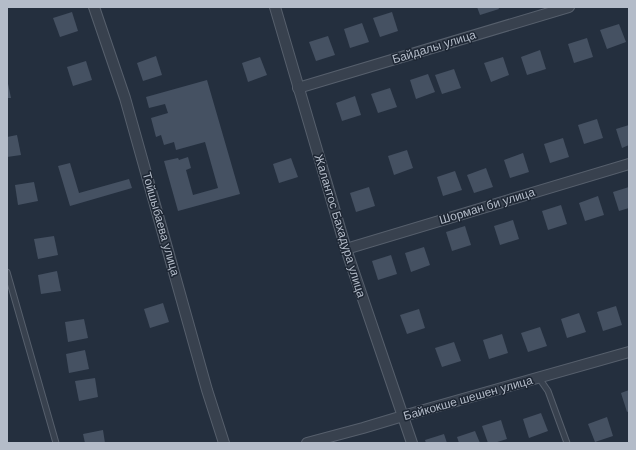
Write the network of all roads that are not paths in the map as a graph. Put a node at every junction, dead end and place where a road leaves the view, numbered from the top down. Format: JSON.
{"nodes":[{"id":1,"x":94,"y":7,"type":"edge"},
{"id":2,"x":275,"y":7,"type":"edge"},
{"id":3,"x":569,"y":7,"type":"edge"},
{"id":4,"x":298,"y":88,"type":"junction"},
{"id":5,"x":629,"y":164,"type":"edge"},
{"id":6,"x":346,"y":248,"type":"junction"},
{"id":7,"x":7,"y":272,"type":"edge"},
{"id":8,"x":629,"y":352,"type":"edge"},
{"id":9,"x":539,"y":378,"type":"junction"},
{"id":10,"x":403,"y":416,"type":"junction"},
{"id":11,"x":56,"y":443,"type":"edge"},
{"id":12,"x":224,"y":443,"type":"edge"},
{"id":13,"x":307,"y":443,"type":"edge"},
{"id":14,"x":412,"y":443,"type":"edge"},
{"id":15,"x":567,"y":443,"type":"edge"}],
"edges":[{"from":1,"to":12,"type":"street","name":"Тойшыбаева улица"},
{"from":2,"to":4,"type":"street","name":"Жалантос Бахадура улица"},
{"from":3,"to":4,"type":"street","name":"Байдалы улица"},
{"from":4,"to":6,"type":"street","name":"Жалантос Бахадура улица"},
{"from":5,"to":6,"type":"street","name":"Шорман би улица"},
{"from":6,"to":10,"type":"street","name":"Жалантос Бахадура улица"},
{"from":7,"to":11,"type":"lane"},
{"from":8,"to":9,"type":"street","name":"Байкокше шешен улица"},
{"from":9,"to":10,"type":"street","name":"Байкокше шешен улица"},
{"from":9,"to":15,"type":"lane"},
{"from":10,"to":13,"type":"street","name":"Байкокше шешен улица"},
{"from":10,"to":14,"type":"street","name":"Жалантос Бахадура улица"}]}
